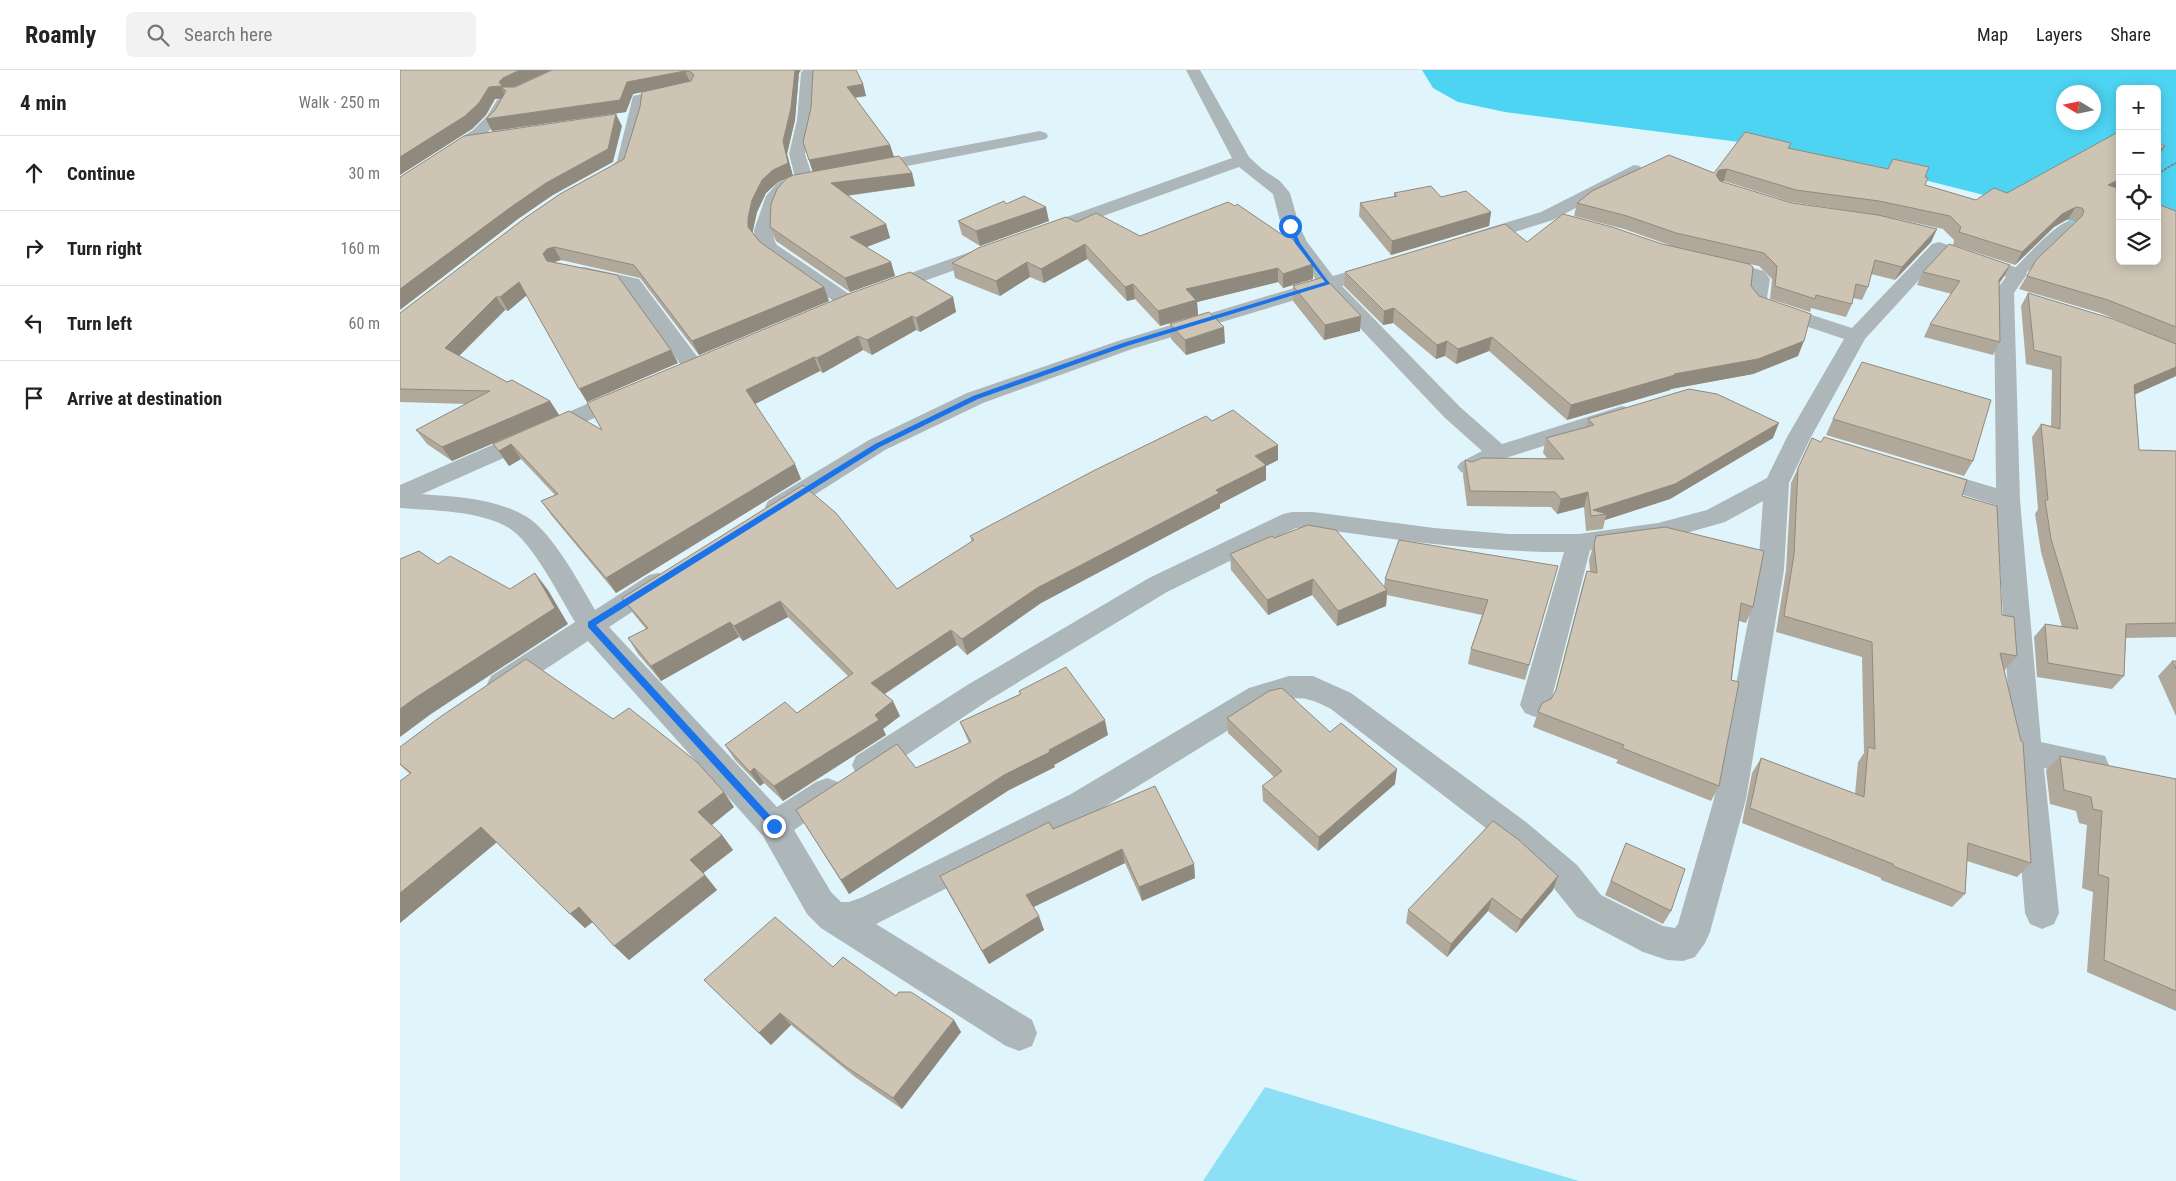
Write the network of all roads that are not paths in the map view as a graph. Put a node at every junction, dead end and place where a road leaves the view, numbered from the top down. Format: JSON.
{"nodes":[{"id":1,"x":1193,"y":70,"type":"edge"},
{"id":2,"x":808,"y":73,"type":"dead end"},
{"id":3,"x":690,"y":88,"type":"edge"},
{"id":4,"x":502,"y":103,"type":"edge"},
{"id":5,"x":1040,"y":136,"type":"dead end"},
{"id":6,"x":493,"y":138,"type":"edge"},
{"id":7,"x":465,"y":142,"type":"junction"},
{"id":8,"x":410,"y":160,"type":"edge"},
{"id":9,"x":438,"y":160,"type":"junction"},
{"id":10,"x":1242,"y":160,"type":"junction"},
{"id":11,"x":1634,"y":170,"type":"edge"},
{"id":12,"x":854,"y":171,"type":"edge"},
{"id":13,"x":824,"y":177,"type":"edge"},
{"id":14,"x":599,"y":179,"type":"edge"},
{"id":15,"x":805,"y":181,"type":"junction"},
{"id":16,"x":400,"y":185,"type":"edge"},
{"id":17,"x":1547,"y":216,"type":"junction"},
{"id":18,"x":1573,"y":223,"type":"edge"},
{"id":19,"x":2069,"y":225,"type":"edge"},
{"id":20,"x":1452,"y":246,"type":"edge"},
{"id":21,"x":1695,"y":259,"type":"edge"},
{"id":22,"x":1404,"y":260,"type":"edge"},
{"id":23,"x":562,"y":268,"type":"edge"},
{"id":24,"x":1328,"y":283,"type":"junction"},
{"id":25,"x":2014,"y":288,"type":"junction"},
{"id":26,"x":1856,"y":336,"type":"junction"},
{"id":27,"x":694,"y":367,"type":"edge"},
{"id":28,"x":640,"y":389,"type":"edge"},
{"id":29,"x":1646,"y":406,"type":"edge"},
{"id":30,"x":1498,"y":453,"type":"junction"},
{"id":31,"x":1469,"y":467,"type":"edge"},
{"id":32,"x":1904,"y":468,"type":"edge"},
{"id":33,"x":1777,"y":483,"type":"junction"},
{"id":34,"x":400,"y":494,"type":"edge"},
{"id":35,"x":400,"y":500,"type":"edge"},
{"id":36,"x":2008,"y":500,"type":"junction"},
{"id":37,"x":761,"y":517,"type":"edge"},
{"id":38,"x":1580,"y":543,"type":"junction"},
{"id":39,"x":672,"y":573,"type":"edge"},
{"id":40,"x":590,"y":625,"type":"junction"},
{"id":41,"x":484,"y":696,"type":"edge"},
{"id":42,"x":1535,"y":705,"type":"dead end"},
{"id":43,"x":2027,"y":752,"type":"junction"},
{"id":44,"x":2120,"y":770,"type":"edge"},
{"id":45,"x":774,"y":826,"type":"junction"},
{"id":46,"x":2042,"y":913,"type":"dead end"},
{"id":47,"x":833,"y":918,"type":"junction"},
{"id":48,"x":1019,"y":1033,"type":"dead end"}],
"edges":[{"from":1,"to":10,"type":"street"},
{"from":2,"to":15,"type":"street"},
{"from":3,"to":14,"type":"street"},
{"from":4,"to":7,"type":"street"},
{"from":5,"to":12,"type":"street"},
{"from":6,"to":7,"type":"street"},
{"from":7,"to":9,"type":"street"},
{"from":8,"to":9,"type":"street"},
{"from":9,"to":16,"type":"street"},
{"from":10,"to":15,"type":"street"},
{"from":10,"to":24,"type":"street"},
{"from":11,"to":17,"type":"street"},
{"from":13,"to":15,"type":"street"},
{"from":17,"to":18,"type":"street"},
{"from":17,"to":20,"type":"street"},
{"from":19,"to":25,"type":"lane"},
{"from":21,"to":26,"type":"street"},
{"from":22,"to":24,"type":"street"},
{"from":23,"to":27,"type":"street"},
{"from":24,"to":30,"type":"street"},
{"from":24,"to":37,"type":"street"},
{"from":25,"to":26,"type":"street"},
{"from":25,"to":36,"type":"street"},
{"from":26,"to":33,"type":"street"},
{"from":28,"to":34,"type":"street"},
{"from":29,"to":30,"type":"street"},
{"from":30,"to":31,"type":"street"},
{"from":32,"to":36,"type":"street"},
{"from":33,"to":38,"type":"street"},
{"from":33,"to":47,"type":"street"},
{"from":35,"to":40,"type":"street"},
{"from":36,"to":43,"type":"street"},
{"from":38,"to":42,"type":"street"},
{"from":38,"to":45,"type":"street"},
{"from":39,"to":40,"type":"street"},
{"from":40,"to":41,"type":"street"},
{"from":40,"to":45,"type":"street"},
{"from":43,"to":44,"type":"street"},
{"from":43,"to":46,"type":"street"},
{"from":45,"to":47,"type":"street"},
{"from":47,"to":48,"type":"street"}]}
